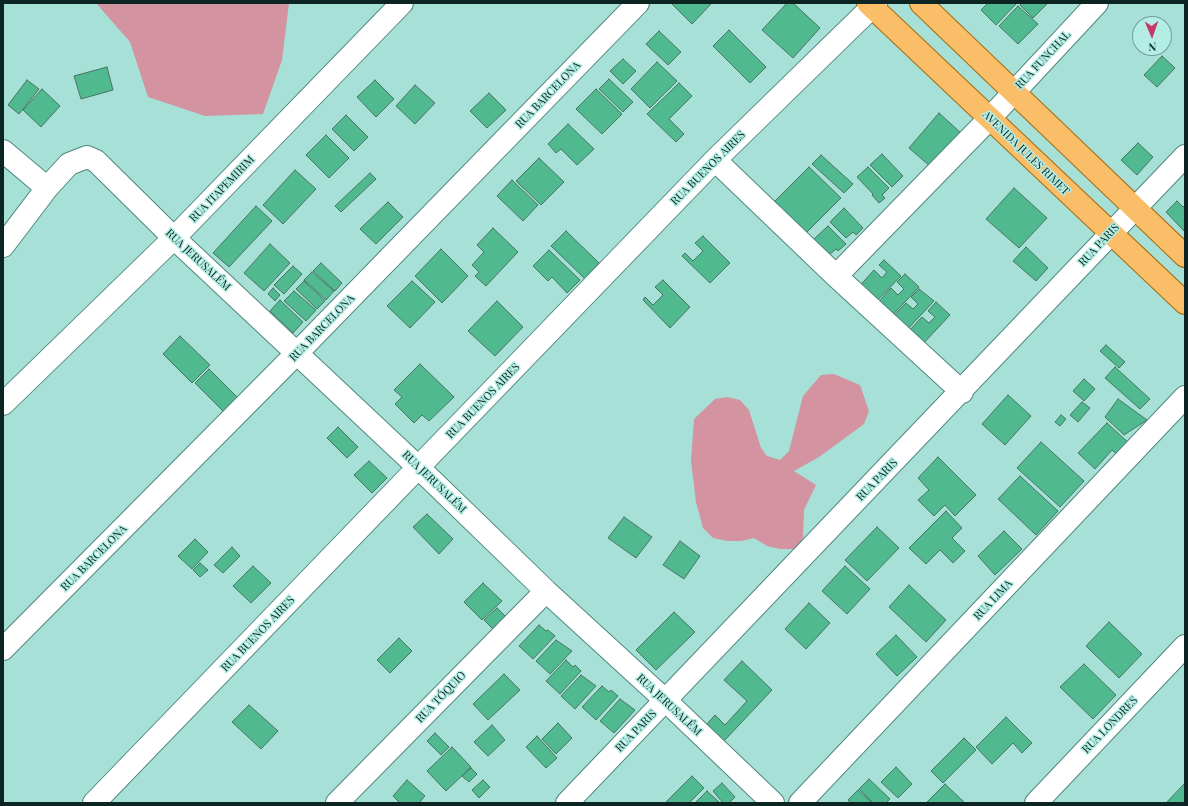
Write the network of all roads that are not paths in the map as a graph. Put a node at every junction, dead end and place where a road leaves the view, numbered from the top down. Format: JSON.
{"nodes":[{"id":1,"x":402,"y":3,"type":"edge"},
{"id":2,"x":638,"y":3,"type":"edge"},
{"id":3,"x":921,"y":3,"type":"edge"},
{"id":4,"x":1097,"y":3,"type":"edge"},
{"id":5,"x":872,"y":4,"type":"edge"},
{"id":6,"x":1013,"y":92,"type":"junction"},
{"id":7,"x":990,"y":118,"type":"junction"},
{"id":8,"x":3,"y":152,"type":"edge"},
{"id":9,"x":1185,"y":156,"type":"edge"},
{"id":10,"x":715,"y":160,"type":"junction"},
{"id":11,"x":47,"y":188,"type":"junction"},
{"id":12,"x":1134,"y":208,"type":"junction"},
{"id":13,"x":1111,"y":233,"type":"junction"},
{"id":14,"x":174,"y":238,"type":"junction"},
{"id":15,"x":3,"y":246,"type":"edge"},
{"id":16,"x":1185,"y":256,"type":"edge"},
{"id":17,"x":836,"y":276,"type":"junction"},
{"id":18,"x":1185,"y":302,"type":"edge"},
{"id":19,"x":297,"y":353,"type":"junction"},
{"id":20,"x":962,"y":392,"type":"junction"},
{"id":21,"x":1185,"y":397,"type":"edge"},
{"id":22,"x":3,"y":404,"type":"edge"},
{"id":23,"x":419,"y":468,"type":"junction"},
{"id":24,"x":546,"y":590,"type":"junction"},
{"id":25,"x":1185,"y":646,"type":"edge"},
{"id":26,"x":3,"y":649,"type":"edge"},
{"id":27,"x":665,"y":700,"type":"junction"},
{"id":28,"x":94,"y":803,"type":"edge"},
{"id":29,"x":337,"y":803,"type":"edge"},
{"id":30,"x":567,"y":803,"type":"edge"},
{"id":31,"x":773,"y":803,"type":"edge"},
{"id":32,"x":800,"y":803,"type":"edge"},
{"id":33,"x":1036,"y":803,"type":"edge"}],
"edges":[{"from":1,"to":14,"type":"street","name":"RUA ITAPEMIRIM"},
{"from":2,"to":19,"type":"street","name":"RUA BARCELONA"},
{"from":3,"to":6,"type":"main road"},
{"from":4,"to":6,"type":"street","name":"RUA FUNCHAL"},
{"from":5,"to":7,"type":"main road","name":"AVENIDA JULES RIMET"},
{"from":5,"to":10,"type":"street","name":"RUA BUENOS AIRES"},
{"from":6,"to":7,"type":"street","name":"RUA FUNCHAL"},
{"from":6,"to":12,"type":"main road"},
{"from":7,"to":13,"type":"main road","name":"AVENIDA JULES RIMET"},
{"from":7,"to":17,"type":"street","name":"RUA FUNCHAL"},
{"from":8,"to":11,"type":"street"},
{"from":9,"to":12,"type":"street","name":"RUA PARIS"},
{"from":10,"to":17,"type":"street"},
{"from":10,"to":23,"type":"street","name":"RUA BUENOS AIRES"},
{"from":11,"to":14,"type":"street","name":"RUA JERUSALÉM"},
{"from":11,"to":15,"type":"street"},
{"from":12,"to":13,"type":"street","name":"RUA PARIS"},
{"from":12,"to":16,"type":"main road"},
{"from":13,"to":18,"type":"main road","name":"AVENIDA JULES RIMET"},
{"from":13,"to":20,"type":"street","name":"RUA PARIS"},
{"from":14,"to":19,"type":"street","name":"RUA JERUSALÉM"},
{"from":14,"to":22,"type":"street","name":"RUA ITAPEMIRIM"},
{"from":17,"to":20,"type":"street"},
{"from":19,"to":23,"type":"street","name":"RUA JERUSALÉM"},
{"from":19,"to":26,"type":"street","name":"RUA BARCELONA"},
{"from":20,"to":27,"type":"street","name":"RUA PARIS"},
{"from":21,"to":32,"type":"street","name":"RUA LIMA"},
{"from":23,"to":24,"type":"street","name":"RUA JERUSALÉM"},
{"from":23,"to":28,"type":"street","name":"RUA BUENOS AIRES"},
{"from":24,"to":27,"type":"street","name":"RUA JERUSALÉM"},
{"from":24,"to":29,"type":"street","name":"RUA TÓQUIO"},
{"from":25,"to":33,"type":"street","name":"RUA LONDRES"},
{"from":27,"to":30,"type":"street","name":"RUA PARIS"},
{"from":27,"to":31,"type":"street","name":"RUA JERUSALÉM"}]}
